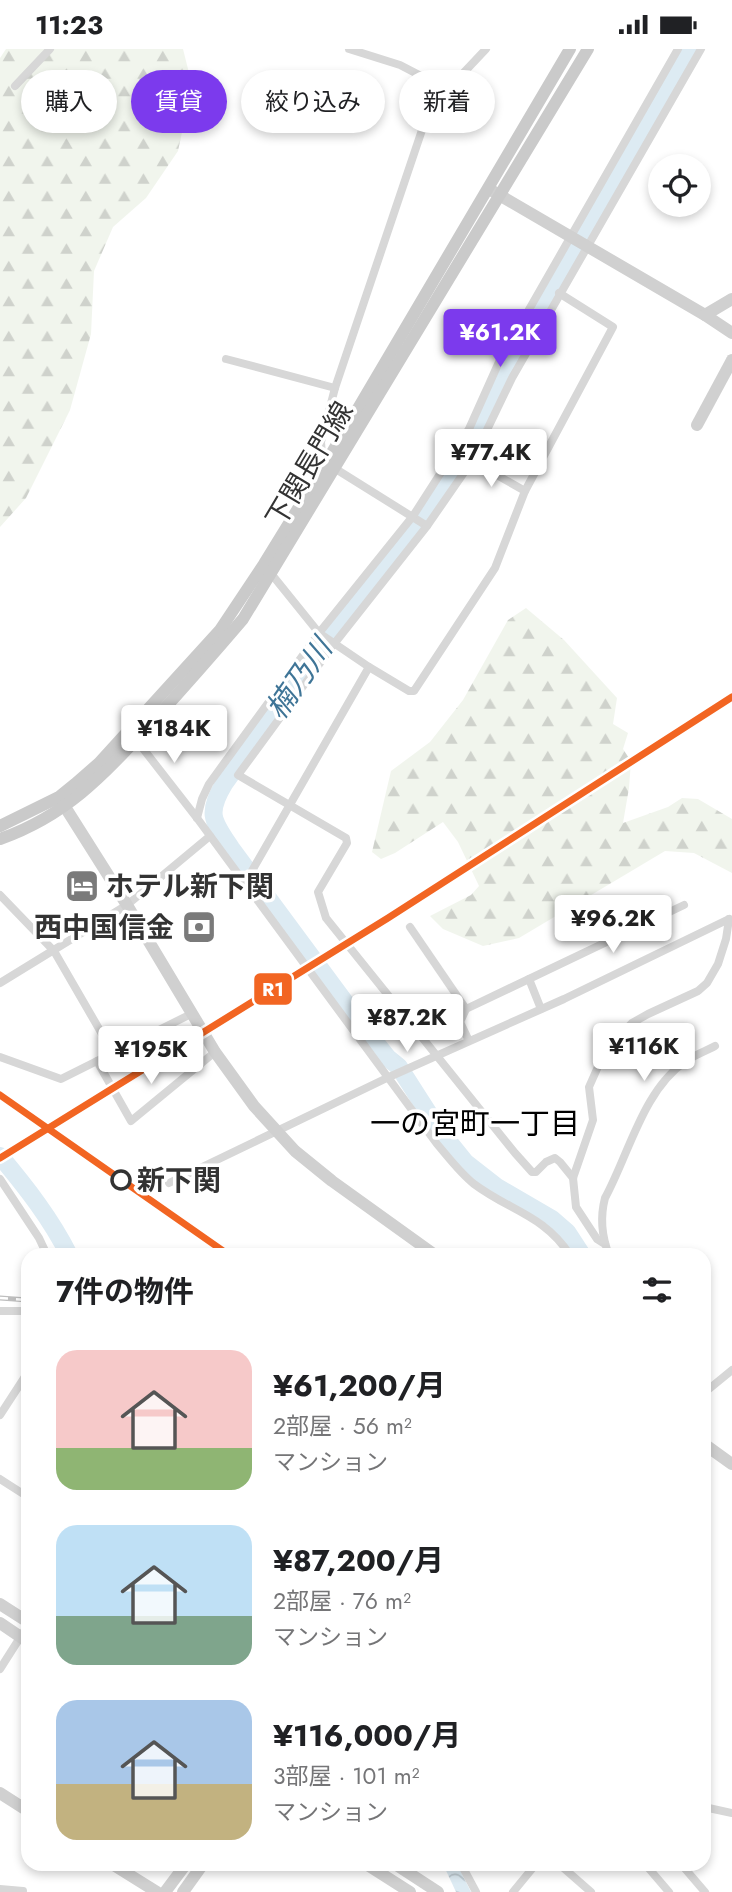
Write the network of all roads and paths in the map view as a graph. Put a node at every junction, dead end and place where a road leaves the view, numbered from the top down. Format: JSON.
{"nodes":[{"id":1,"x":50,"y":49,"type":"edge"},
{"id":2,"x":349,"y":49,"type":"edge"},
{"id":3,"x":486,"y":49,"type":"edge"},
{"id":4,"x":570,"y":49,"type":"edge"},
{"id":5,"x":588,"y":49,"type":"edge"},
{"id":6,"x":678,"y":49,"type":"edge"},
{"id":7,"x":701,"y":49,"type":"edge"},
{"id":8,"x":410,"y":70,"type":"edge"},
{"id":9,"x":466,"y":70,"type":"edge"},
{"id":10,"x":15,"y":86,"type":"dead end"},
{"id":11,"x":421,"y":133,"type":"edge"},
{"id":12,"x":494,"y":192,"type":"junction"},
{"id":13,"x":579,"y":241,"type":"junction"},
{"id":14,"x":559,"y":293,"type":"junction"},
{"id":15,"x":732,"y":299,"type":"edge"},
{"id":16,"x":705,"y":316,"type":"junction"},
{"id":17,"x":732,"y":334,"type":"edge"},
{"id":18,"x":226,"y":359,"type":"dead end"},
{"id":19,"x":732,"y":360,"type":"edge"},
{"id":20,"x":726,"y":381,"type":"edge"},
{"id":21,"x":335,"y":388,"type":"junction"},
{"id":22,"x":697,"y":425,"type":"dead end"},
{"id":23,"x":472,"y":461,"type":"junction"},
{"id":24,"x":327,"y":466,"type":"junction"},
{"id":25,"x":525,"y":491,"type":"junction"},
{"id":26,"x":413,"y":516,"type":"junction"},
{"id":27,"x":427,"y":526,"type":"junction"},
{"id":28,"x":267,"y":569,"type":"junction"},
{"id":29,"x":319,"y":633,"type":"junction"},
{"id":30,"x":334,"y":644,"type":"junction"},
{"id":31,"x":369,"y":667,"type":"junction"},
{"id":32,"x":132,"y":735,"type":"junction"},
{"id":33,"x":62,"y":802,"type":"junction"},
{"id":34,"x":290,"y":807,"type":"junction"},
{"id":35,"x":197,"y":818,"type":"junction"},
{"id":36,"x":0,"y":826,"type":"edge"},
{"id":37,"x":210,"y":836,"type":"junction"},
{"id":38,"x":0,"y":839,"type":"edge"},
{"id":39,"x":245,"y":883,"type":"junction"},
{"id":40,"x":0,"y":895,"type":"edge"},
{"id":41,"x":127,"y":905,"type":"junction"},
{"id":42,"x":684,"y":905,"type":"dead end"},
{"id":43,"x":730,"y":920,"type":"edge"},
{"id":44,"x":410,"y":927,"type":"dead end"},
{"id":45,"x":54,"y":951,"type":"junction"},
{"id":46,"x":529,"y":979,"type":"junction"},
{"id":47,"x":0,"y":983,"type":"edge"},
{"id":48,"x":466,"y":1009,"type":"junction"},
{"id":49,"x":541,"y":1009,"type":"junction"},
{"id":50,"x":193,"y":1013,"type":"junction"},
{"id":51,"x":469,"y":1041,"type":"junction"},
{"id":52,"x":715,"y":1046,"type":"dead end"},
{"id":53,"x":215,"y":1052,"type":"junction"},
{"id":54,"x":113,"y":1053,"type":"junction"},
{"id":55,"x":0,"y":1057,"type":"edge"},
{"id":56,"x":437,"y":1057,"type":"junction"},
{"id":57,"x":97,"y":1061,"type":"junction"},
{"id":58,"x":389,"y":1077,"type":"junction"},
{"id":59,"x":277,"y":1132,"type":"junction"},
{"id":60,"x":573,"y":1178,"type":"junction"},
{"id":61,"x":0,"y":1179,"type":"edge"},
{"id":62,"x":169,"y":1183,"type":"dead end"},
{"id":63,"x":605,"y":1244,"type":"junction"},
{"id":64,"x":44,"y":1248,"type":"edge"},
{"id":65,"x":425,"y":1248,"type":"edge"},
{"id":66,"x":566,"y":1248,"type":"edge"},
{"id":67,"x":606,"y":1248,"type":"edge"},
{"id":68,"x":0,"y":1311,"type":"edge"},
{"id":69,"x":21,"y":1311,"type":"edge"},
{"id":70,"x":732,"y":1370,"type":"edge"},
{"id":71,"x":21,"y":1384,"type":"edge"},
{"id":72,"x":711,"y":1387,"type":"edge"},
{"id":73,"x":0,"y":1415,"type":"edge"},
{"id":74,"x":711,"y":1449,"type":"edge"},
{"id":75,"x":732,"y":1464,"type":"edge"},
{"id":76,"x":0,"y":1479,"type":"edge"},
{"id":77,"x":21,"y":1492,"type":"edge"},
{"id":78,"x":0,"y":1604,"type":"edge"},
{"id":79,"x":21,"y":1619,"type":"edge"},
{"id":80,"x":0,"y":1623,"type":"edge"},
{"id":81,"x":21,"y":1637,"type":"edge"},
{"id":82,"x":21,"y":1643,"type":"edge"},
{"id":83,"x":0,"y":1668,"type":"edge"},
{"id":84,"x":0,"y":1793,"type":"edge"},
{"id":85,"x":21,"y":1806,"type":"edge"},
{"id":86,"x":711,"y":1808,"type":"edge"},
{"id":87,"x":732,"y":1813,"type":"edge"},
{"id":88,"x":123,"y":1871,"type":"edge"},
{"id":89,"x":181,"y":1871,"type":"edge"},
{"id":90,"x":199,"y":1871,"type":"edge"},
{"id":91,"x":377,"y":1871,"type":"edge"},
{"id":92,"x":406,"y":1871,"type":"edge"},
{"id":93,"x":465,"y":1871,"type":"edge"},
{"id":94,"x":530,"y":1871,"type":"edge"},
{"id":95,"x":567,"y":1871,"type":"edge"},
{"id":96,"x":651,"y":1871,"type":"edge"},
{"id":97,"x":687,"y":1871,"type":"edge"},
{"id":98,"x":0,"y":1889,"type":"edge"},
{"id":99,"x":23,"y":1891,"type":"edge"},
{"id":100,"x":157,"y":1892,"type":"edge"},
{"id":101,"x":165,"y":1892,"type":"edge"},
{"id":102,"x":183,"y":1892,"type":"edge"},
{"id":103,"x":410,"y":1892,"type":"edge"},
{"id":104,"x":438,"y":1892,"type":"edge"},
{"id":105,"x":476,"y":1892,"type":"edge"},
{"id":106,"x":513,"y":1892,"type":"edge"},
{"id":107,"x":591,"y":1892,"type":"edge"},
{"id":108,"x":669,"y":1892,"type":"edge"},
{"id":109,"x":705,"y":1892,"type":"edge"}],
"edges":[{"from":1,"to":10,"type":"street"},
{"from":2,"to":8,"type":"street"},
{"from":3,"to":9,"type":"street"},
{"from":4,"to":12,"type":"main road","name":"下関長門線"},
{"from":5,"to":12,"type":"main road","name":"下関長門線"},
{"from":6,"to":13,"type":"street"},
{"from":7,"to":13,"type":"street"},
{"from":11,"to":21,"type":"street"},
{"from":12,"to":13,"type":"street"},
{"from":12,"to":24,"type":"main road","name":"下関長門線"},
{"from":13,"to":14,"type":"street"},
{"from":13,"to":16,"type":"street"},
{"from":13,"to":26,"type":"street"},
{"from":14,"to":23,"type":"street"},
{"from":14,"to":25,"type":"street"},
{"from":15,"to":16,"type":"street"},
{"from":16,"to":17,"type":"street"},
{"from":18,"to":21,"type":"street"},
{"from":19,"to":20,"type":"street"},
{"from":20,"to":22,"type":"street"},
{"from":21,"to":24,"type":"street"},
{"from":23,"to":25,"type":"street"},
{"from":23,"to":27,"type":"street"},
{"from":24,"to":26,"type":"street"},
{"from":24,"to":28,"type":"main road","name":"下関長門線"},
{"from":25,"to":31,"type":"street"},
{"from":26,"to":27,"type":"street"},
{"from":26,"to":29,"type":"street"},
{"from":27,"to":30,"type":"street"},
{"from":28,"to":29,"type":"street"},
{"from":28,"to":32,"type":"main road","name":"下関長門線"},
{"from":29,"to":30,"type":"street"},
{"from":29,"to":35,"type":"street"},
{"from":30,"to":31,"type":"street"},
{"from":30,"to":34,"type":"street"},
{"from":31,"to":34,"type":"street"},
{"from":32,"to":33,"type":"main road","name":"下関長門線"},
{"from":32,"to":35,"type":"street"},
{"from":33,"to":36,"type":"main road","name":"下関長門線"},
{"from":33,"to":38,"type":"main road","name":"下関長門線"},
{"from":33,"to":41,"type":"street"},
{"from":34,"to":39,"type":"street"},
{"from":34,"to":56,"type":"street"},
{"from":35,"to":37,"type":"street"},
{"from":37,"to":39,"type":"street"},
{"from":37,"to":41,"type":"street"},
{"from":39,"to":58,"type":"street"},
{"from":40,"to":45,"type":"street"},
{"from":41,"to":45,"type":"street"},
{"from":41,"to":50,"type":"street"},
{"from":42,"to":46,"type":"street"},
{"from":43,"to":49,"type":"street"},
{"from":43,"to":60,"type":"street"},
{"from":44,"to":48,"type":"street"},
{"from":45,"to":47,"type":"street"},
{"from":45,"to":54,"type":"street"},
{"from":46,"to":48,"type":"street"},
{"from":46,"to":49,"type":"street"},
{"from":48,"to":51,"type":"street"},
{"from":49,"to":51,"type":"street"},
{"from":50,"to":53,"type":"street"},
{"from":50,"to":54,"type":"street"},
{"from":51,"to":56,"type":"street"},
{"from":52,"to":63,"type":"street"},
{"from":53,"to":57,"type":"street"},
{"from":53,"to":59,"type":"street"},
{"from":54,"to":57,"type":"street"},
{"from":55,"to":57,"type":"street"},
{"from":56,"to":58,"type":"street"},
{"from":56,"to":60,"type":"street"},
{"from":58,"to":59,"type":"street"},
{"from":58,"to":66,"type":"street"},
{"from":59,"to":62,"type":"street"},
{"from":59,"to":65,"type":"street"},
{"from":60,"to":63,"type":"street"},
{"from":61,"to":64,"type":"street"},
{"from":63,"to":67,"type":"street"},
{"from":68,"to":69,"type":"street"},
{"from":70,"to":72,"type":"street"},
{"from":71,"to":73,"type":"street"},
{"from":74,"to":75,"type":"street"},
{"from":76,"to":77,"type":"street"},
{"from":78,"to":79,"type":"street"},
{"from":80,"to":81,"type":"street"},
{"from":82,"to":83,"type":"street"},
{"from":84,"to":85,"type":"street"},
{"from":86,"to":87,"type":"street"},
{"from":88,"to":100,"type":"street"},
{"from":89,"to":101,"type":"street"},
{"from":90,"to":102,"type":"street"},
{"from":91,"to":103,"type":"street"},
{"from":92,"to":104,"type":"street"},
{"from":93,"to":105,"type":"street"},
{"from":94,"to":106,"type":"street"},
{"from":95,"to":107,"type":"street"},
{"from":96,"to":108,"type":"street"},
{"from":97,"to":109,"type":"street"},
{"from":98,"to":99,"type":"street"}]}
